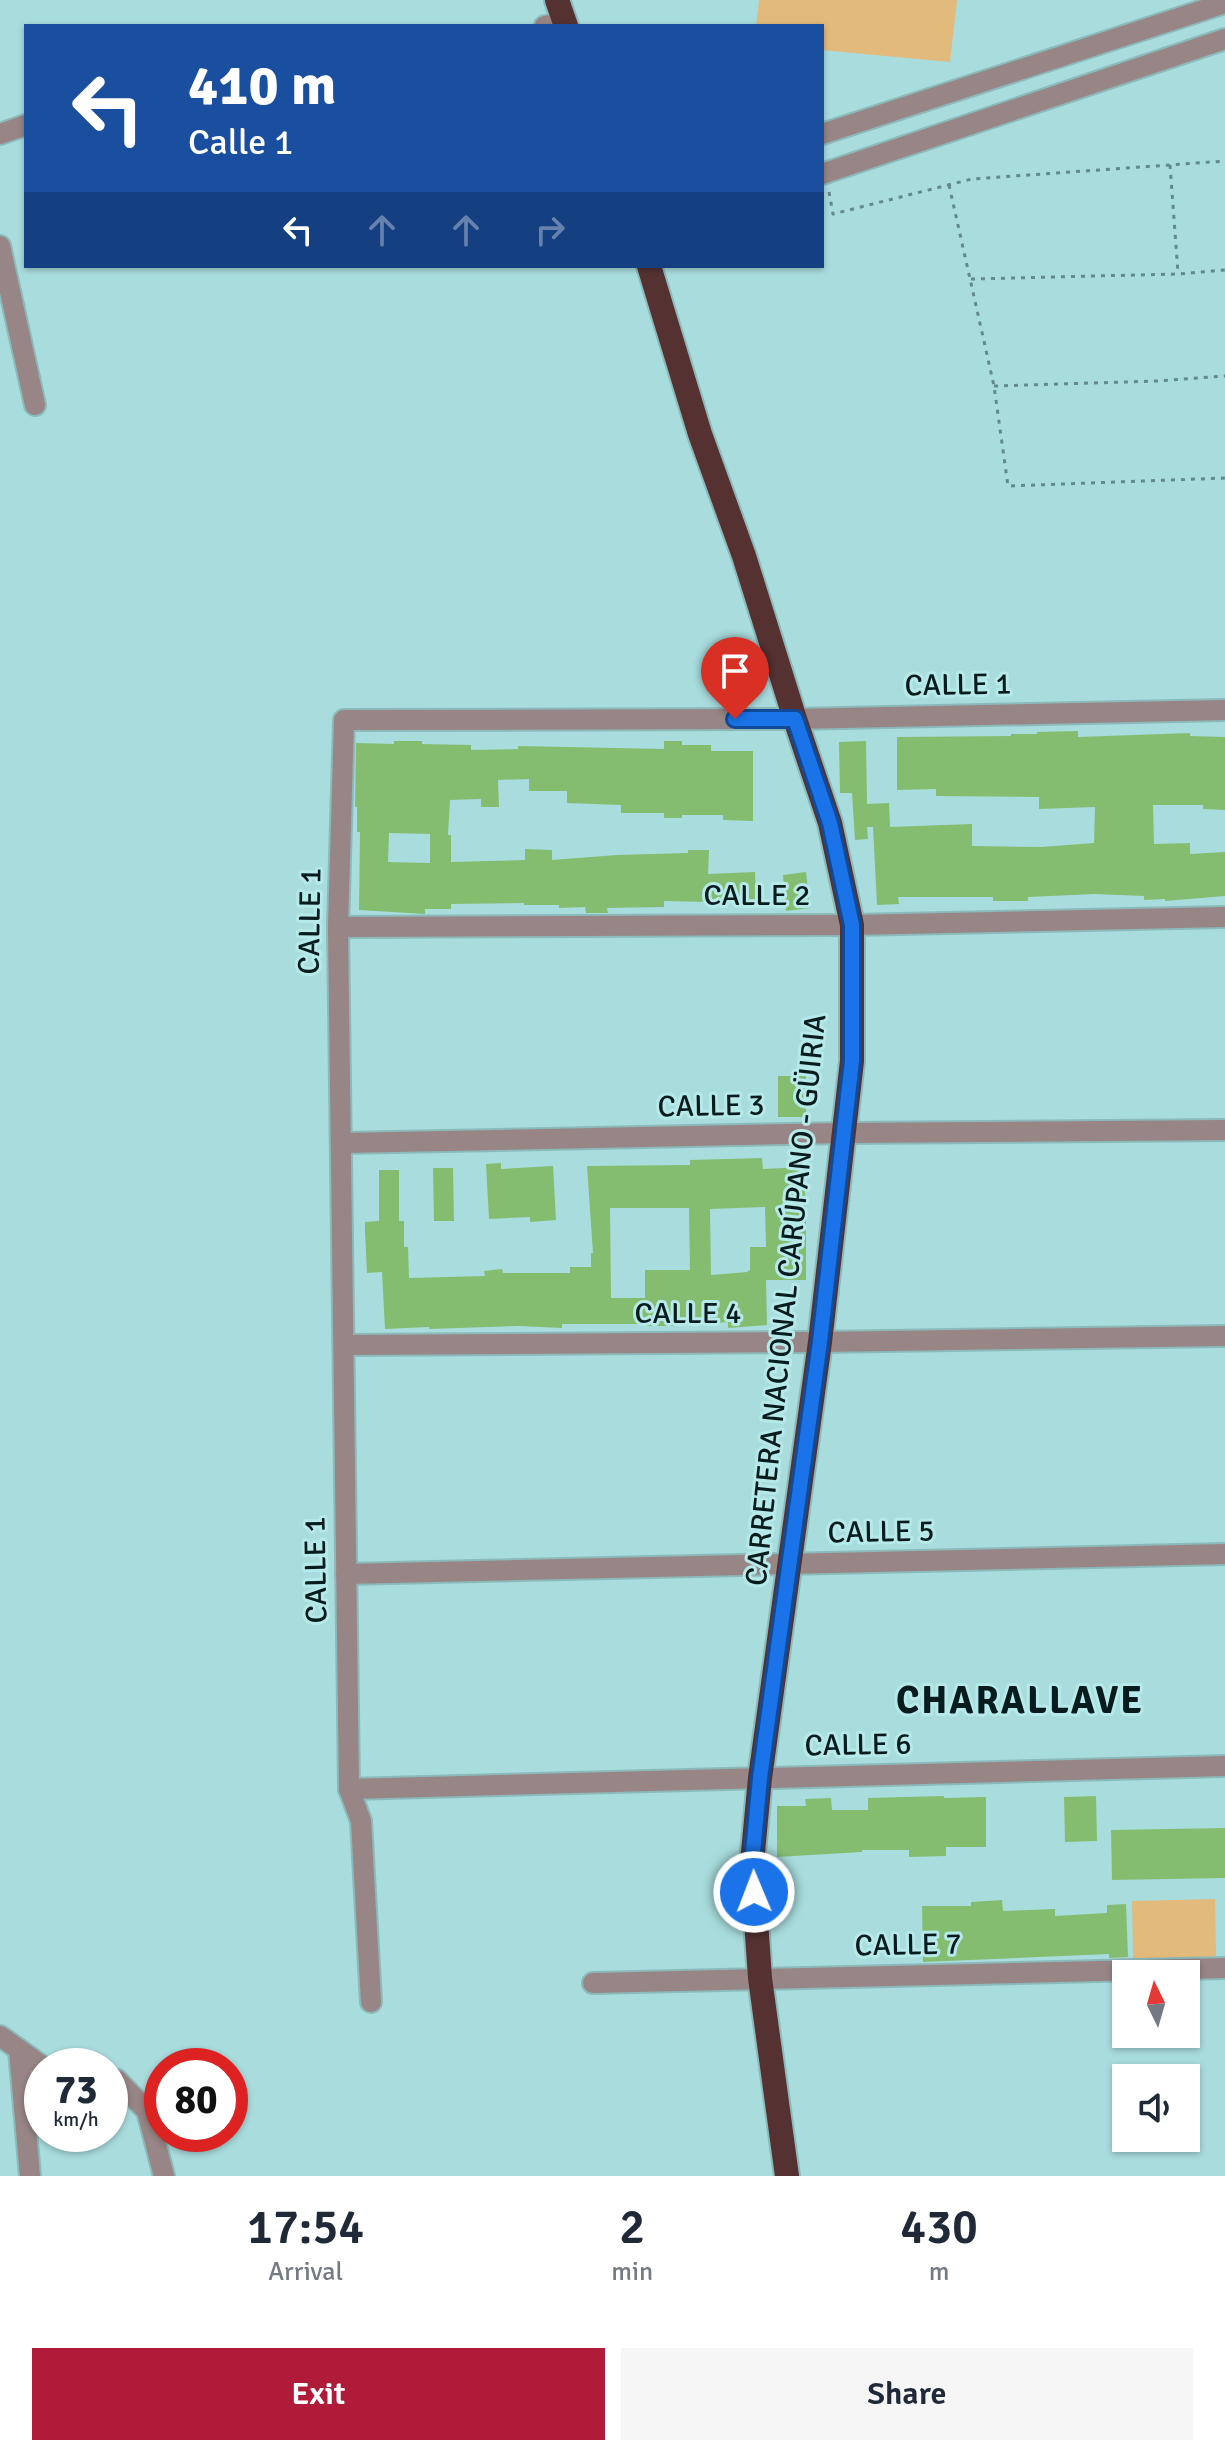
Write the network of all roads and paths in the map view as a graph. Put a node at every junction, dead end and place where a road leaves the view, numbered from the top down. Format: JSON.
{"nodes":[{"id":1,"x":557,"y":0,"type":"edge"},
{"id":2,"x":1225,"y":3,"type":"edge"},
{"id":3,"x":558,"y":24,"type":"edge"},
{"id":4,"x":1225,"y":39,"type":"edge"},
{"id":5,"x":24,"y":126,"type":"edge"},
{"id":6,"x":824,"y":133,"type":"edge"},
{"id":7,"x":0,"y":134,"type":"edge"},
{"id":8,"x":1225,"y":161,"type":"edge"},
{"id":9,"x":1170,"y":165,"type":"junction"},
{"id":10,"x":824,"y":173,"type":"edge"},
{"id":11,"x":824,"y":177,"type":"edge"},
{"id":12,"x":949,"y":185,"type":"junction"},
{"id":13,"x":0,"y":246,"type":"edge"},
{"id":14,"x":650,"y":268,"type":"edge"},
{"id":15,"x":1225,"y":270,"type":"edge"},
{"id":16,"x":1178,"y":274,"type":"junction"},
{"id":17,"x":971,"y":279,"type":"junction"},
{"id":18,"x":1225,"y":376,"type":"edge"},
{"id":19,"x":994,"y":386,"type":"junction"},
{"id":20,"x":35,"y":405,"type":"dead end"},
{"id":21,"x":1225,"y":478,"type":"edge"},
{"id":22,"x":1225,"y":710,"type":"edge"},
{"id":23,"x":795,"y":719,"type":"junction"},
{"id":24,"x":1225,"y":917,"type":"edge"},
{"id":25,"x":852,"y":925,"type":"junction"},
{"id":26,"x":338,"y":927,"type":"junction"},
{"id":27,"x":1225,"y":1130,"type":"edge"},
{"id":28,"x":843,"y":1133,"type":"junction"},
{"id":29,"x":342,"y":1143,"type":"junction"},
{"id":30,"x":1225,"y":1336,"type":"edge"},
{"id":31,"x":820,"y":1342,"type":"junction"},
{"id":32,"x":344,"y":1345,"type":"junction"},
{"id":33,"x":1225,"y":1554,"type":"edge"},
{"id":34,"x":789,"y":1564,"type":"junction"},
{"id":35,"x":346,"y":1574,"type":"junction"},
{"id":36,"x":1225,"y":1766,"type":"edge"},
{"id":37,"x":760,"y":1778,"type":"junction"},
{"id":38,"x":349,"y":1789,"type":"junction"},
{"id":39,"x":1225,"y":1968,"type":"edge"},
{"id":40,"x":760,"y":1978,"type":"junction"},
{"id":41,"x":593,"y":1983,"type":"dead end"},
{"id":42,"x":371,"y":2002,"type":"dead end"},
{"id":43,"x":0,"y":2036,"type":"edge"},
{"id":44,"x":19,"y":2050,"type":"junction"},
{"id":45,"x":24,"y":2053,"type":"edge"},
{"id":46,"x":128,"y":2091,"type":"edge"},
{"id":47,"x":30,"y":2176,"type":"edge"},
{"id":48,"x":164,"y":2176,"type":"edge"},
{"id":49,"x":787,"y":2176,"type":"edge"}],
"edges":[{"from":1,"to":3,"type":"highway"},
{"from":2,"to":6,"type":"street"},
{"from":4,"to":10,"type":"street"},
{"from":5,"to":7,"type":"street"},
{"from":8,"to":9,"type":"path"},
{"from":9,"to":12,"type":"path"},
{"from":9,"to":16,"type":"path"},
{"from":11,"to":12,"type":"path"},
{"from":12,"to":17,"type":"path"},
{"from":13,"to":20,"type":"street"},
{"from":14,"to":23,"type":"highway","name":"CARRETERA NACIONAL CARÚPANO - GÜIRIA"},
{"from":15,"to":16,"type":"path"},
{"from":16,"to":17,"type":"path"},
{"from":17,"to":19,"type":"path"},
{"from":18,"to":19,"type":"path"},
{"from":19,"to":21,"type":"path"},
{"from":22,"to":23,"type":"street","name":"CALLE 1"},
{"from":23,"to":25,"type":"highway","name":"CARRETERA NACIONAL CARÚPANO - GÜIRIA"},
{"from":23,"to":26,"type":"street","name":"CALLE 1"},
{"from":24,"to":25,"type":"street","name":"CALLE 2"},
{"from":25,"to":26,"type":"street","name":"CALLE 2"},
{"from":25,"to":28,"type":"highway","name":"CARRETERA NACIONAL CARÚPANO - GÜIRIA"},
{"from":26,"to":29,"type":"street","name":"CALLE 1"},
{"from":27,"to":28,"type":"street","name":"CALLE 3"},
{"from":28,"to":29,"type":"street","name":"CALLE 3"},
{"from":28,"to":31,"type":"highway","name":"CARRETERA NACIONAL CARÚPANO - GÜIRIA"},
{"from":29,"to":32,"type":"street","name":"CALLE 1"},
{"from":30,"to":31,"type":"street","name":"CALLE 4"},
{"from":31,"to":32,"type":"street","name":"CALLE 4"},
{"from":31,"to":34,"type":"highway","name":"CARRETERA NACIONAL CARÚPANO - GÜIRIA"},
{"from":32,"to":35,"type":"street","name":"CALLE 1"},
{"from":33,"to":34,"type":"street","name":"CALLE 5"},
{"from":34,"to":35,"type":"street","name":"CALLE 5"},
{"from":34,"to":37,"type":"highway","name":"CARRETERA NACIONAL CARÚPANO - GÜIRIA"},
{"from":35,"to":38,"type":"street","name":"CALLE 1"},
{"from":36,"to":37,"type":"street","name":"CALLE 6"},
{"from":37,"to":38,"type":"street","name":"CALLE 6"},
{"from":37,"to":40,"type":"highway","name":"CARRETERA NACIONAL CARÚPANO - GÜIRIA"},
{"from":38,"to":42,"type":"street","name":"CALLE 1"},
{"from":39,"to":40,"type":"street","name":"CALLE 7"},
{"from":40,"to":41,"type":"street","name":"CALLE 7"},
{"from":40,"to":49,"type":"highway","name":"CARRETERA NACIONAL CARÚPANO - GÜIRIA"},
{"from":43,"to":44,"type":"street"},
{"from":44,"to":45,"type":"street"},
{"from":44,"to":47,"type":"street"},
{"from":46,"to":48,"type":"street"}]}
